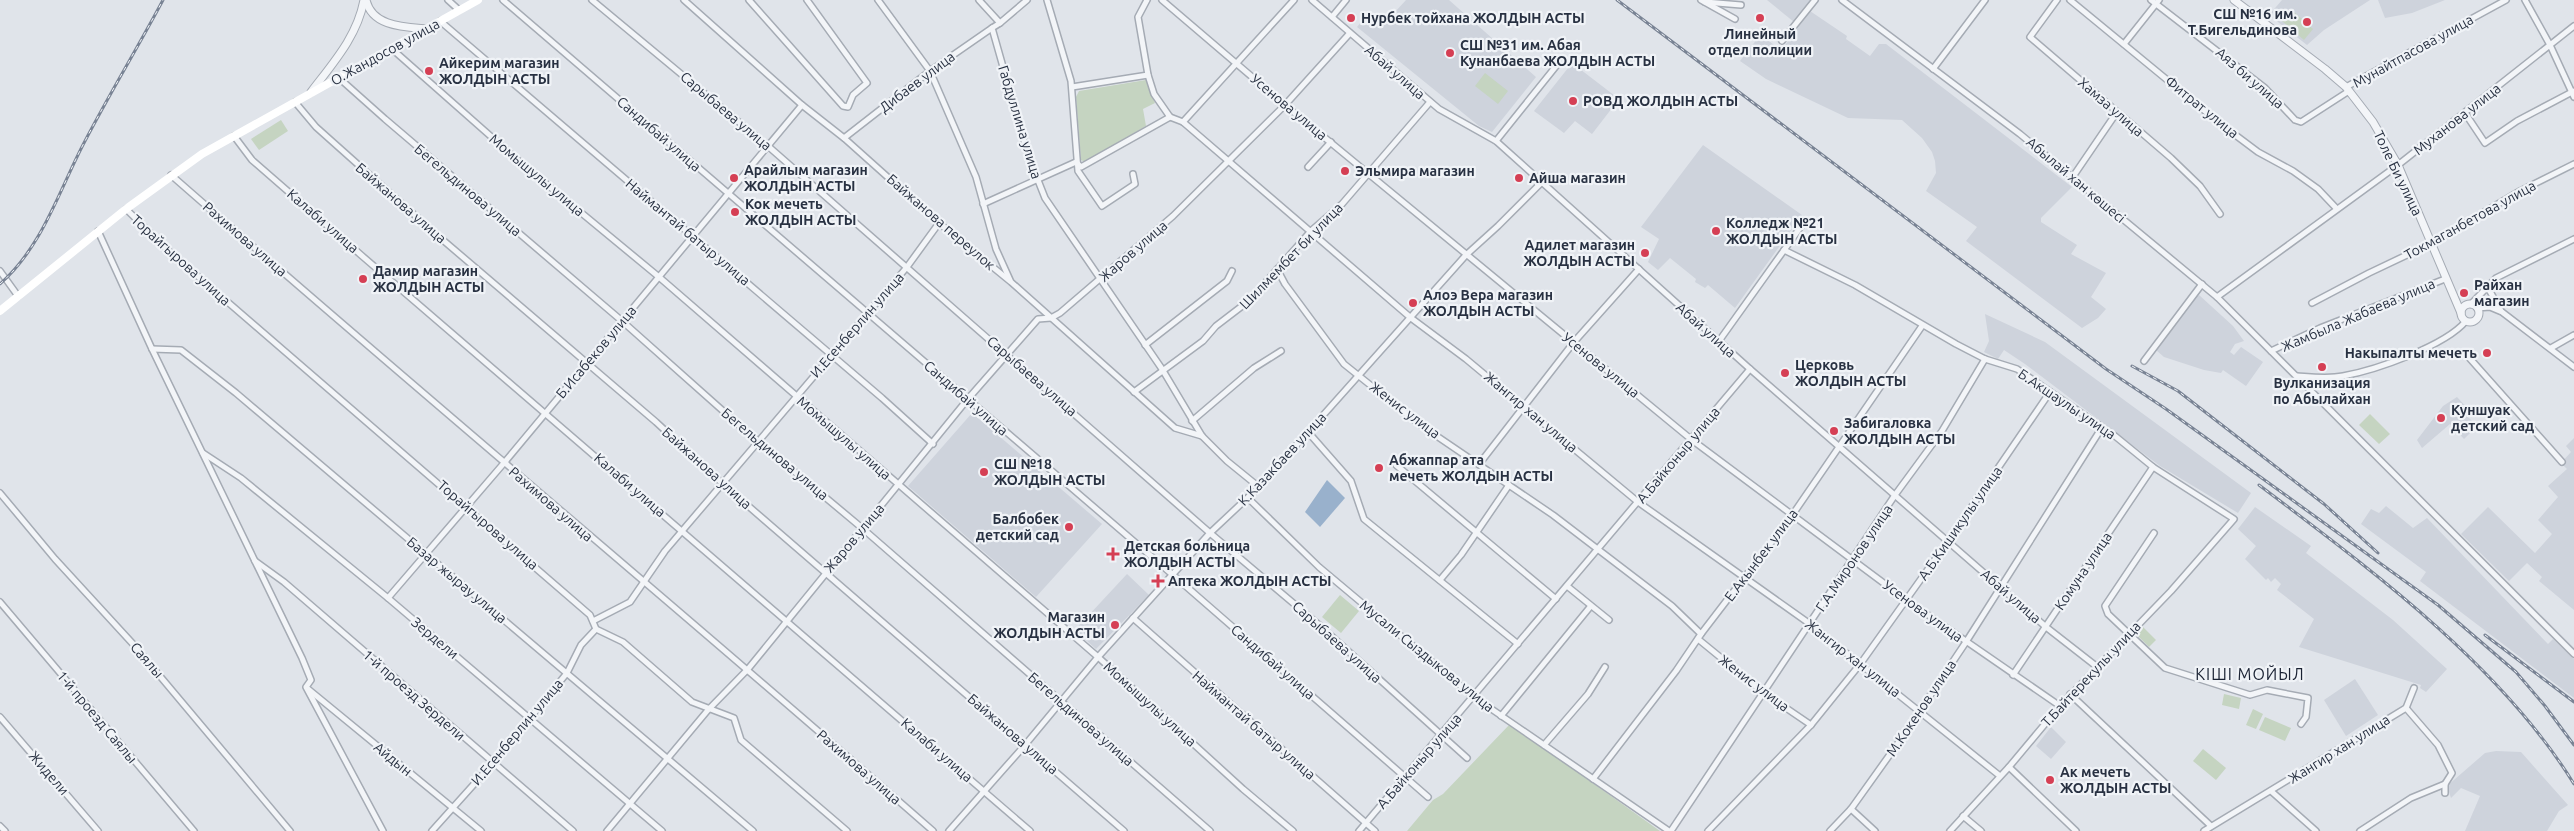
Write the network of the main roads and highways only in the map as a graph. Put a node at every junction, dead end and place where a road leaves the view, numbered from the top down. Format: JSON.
{"nodes":[{"id":1,"x":478,"y":0,"type":"edge"},
{"id":2,"x":0,"y":311,"type":"edge"}],
"edges":[{"from":1,"to":2,"type":"main road","name":"О.Жандосов улица"}]}
